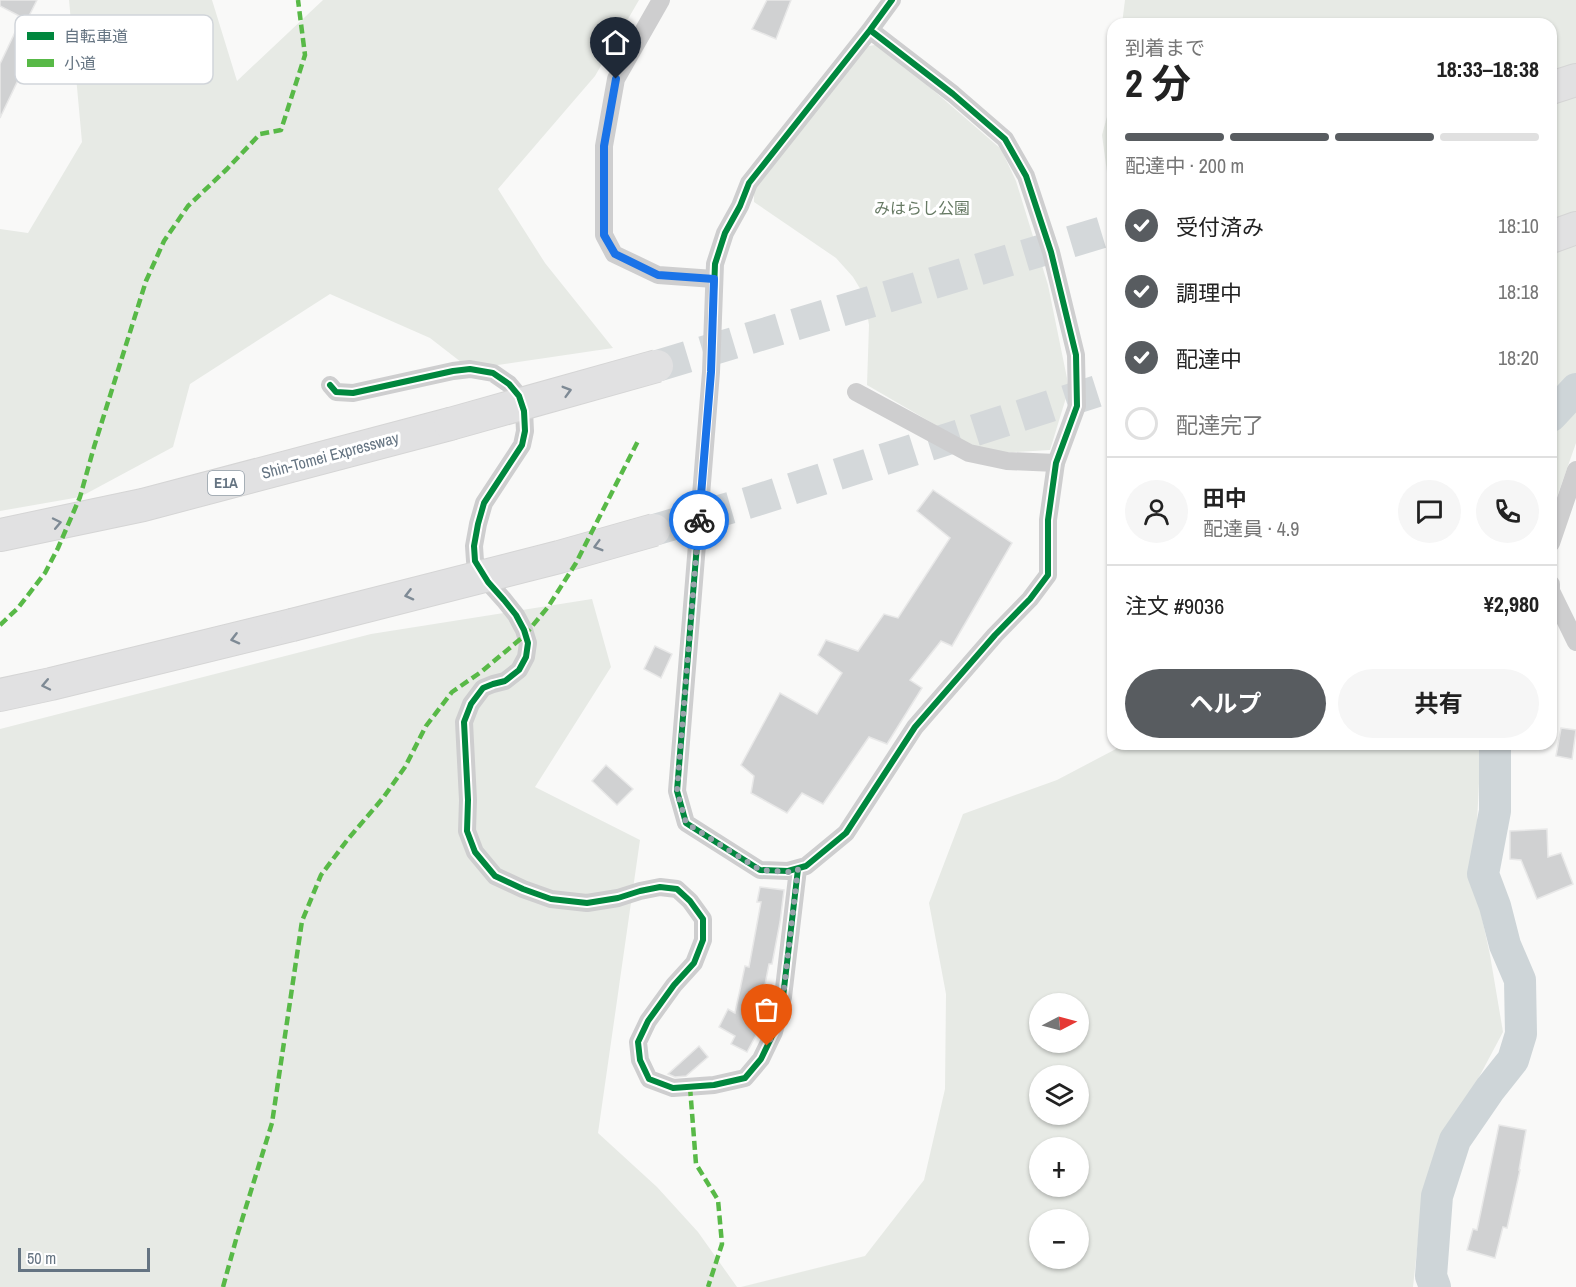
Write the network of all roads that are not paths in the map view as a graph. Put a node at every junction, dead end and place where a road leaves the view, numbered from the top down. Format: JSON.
{"nodes":[{"id":1,"x":661,"y":0,"type":"edge"},
{"id":2,"x":892,"y":0,"type":"edge"},
{"id":3,"x":870,"y":30,"type":"junction"},
{"id":4,"x":1576,"y":80,"type":"edge"},
{"id":5,"x":1557,"y":86,"type":"edge"},
{"id":6,"x":1576,"y":228,"type":"edge"},
{"id":7,"x":1557,"y":235,"type":"edge"},
{"id":8,"x":714,"y":279,"type":"junction"},
{"id":9,"x":657,"y":366,"type":"tunnel mouth"},
{"id":10,"x":330,"y":385,"type":"dead end"},
{"id":11,"x":856,"y":392,"type":"dead end"},
{"id":12,"x":1056,"y":463,"type":"junction"},
{"id":13,"x":1576,"y":470,"type":"edge"},
{"id":14,"x":1557,"y":525,"type":"edge"},
{"id":15,"x":654,"y":530,"type":"tunnel mouth"},
{"id":16,"x":0,"y":536,"type":"edge"},
{"id":17,"x":1557,"y":603,"type":"edge"},
{"id":18,"x":1576,"y":642,"type":"edge"},
{"id":19,"x":0,"y":695,"type":"edge"},
{"id":20,"x":798,"y":869,"type":"junction"}],
"edges":[{"from":1,"to":8,"type":"street"},
{"from":2,"to":3,"type":"street"},
{"from":3,"to":8,"type":"street"},
{"from":3,"to":12,"type":"street"},
{"from":4,"to":5,"type":"highway"},
{"from":6,"to":7,"type":"highway"},
{"from":8,"to":20,"type":"street"},
{"from":16,"to":9,"type":"highway","name":"Shin-Tomei Expressway","number":"E1A","one_way":true,"bridge":true},
{"from":10,"to":20,"type":"street"},
{"from":11,"to":12,"type":"street"},
{"from":12,"to":20,"type":"street"},
{"from":13,"to":14,"type":"street"},
{"from":15,"to":19,"type":"highway","one_way":true,"bridge":true},
{"from":17,"to":18,"type":"street"}]}
